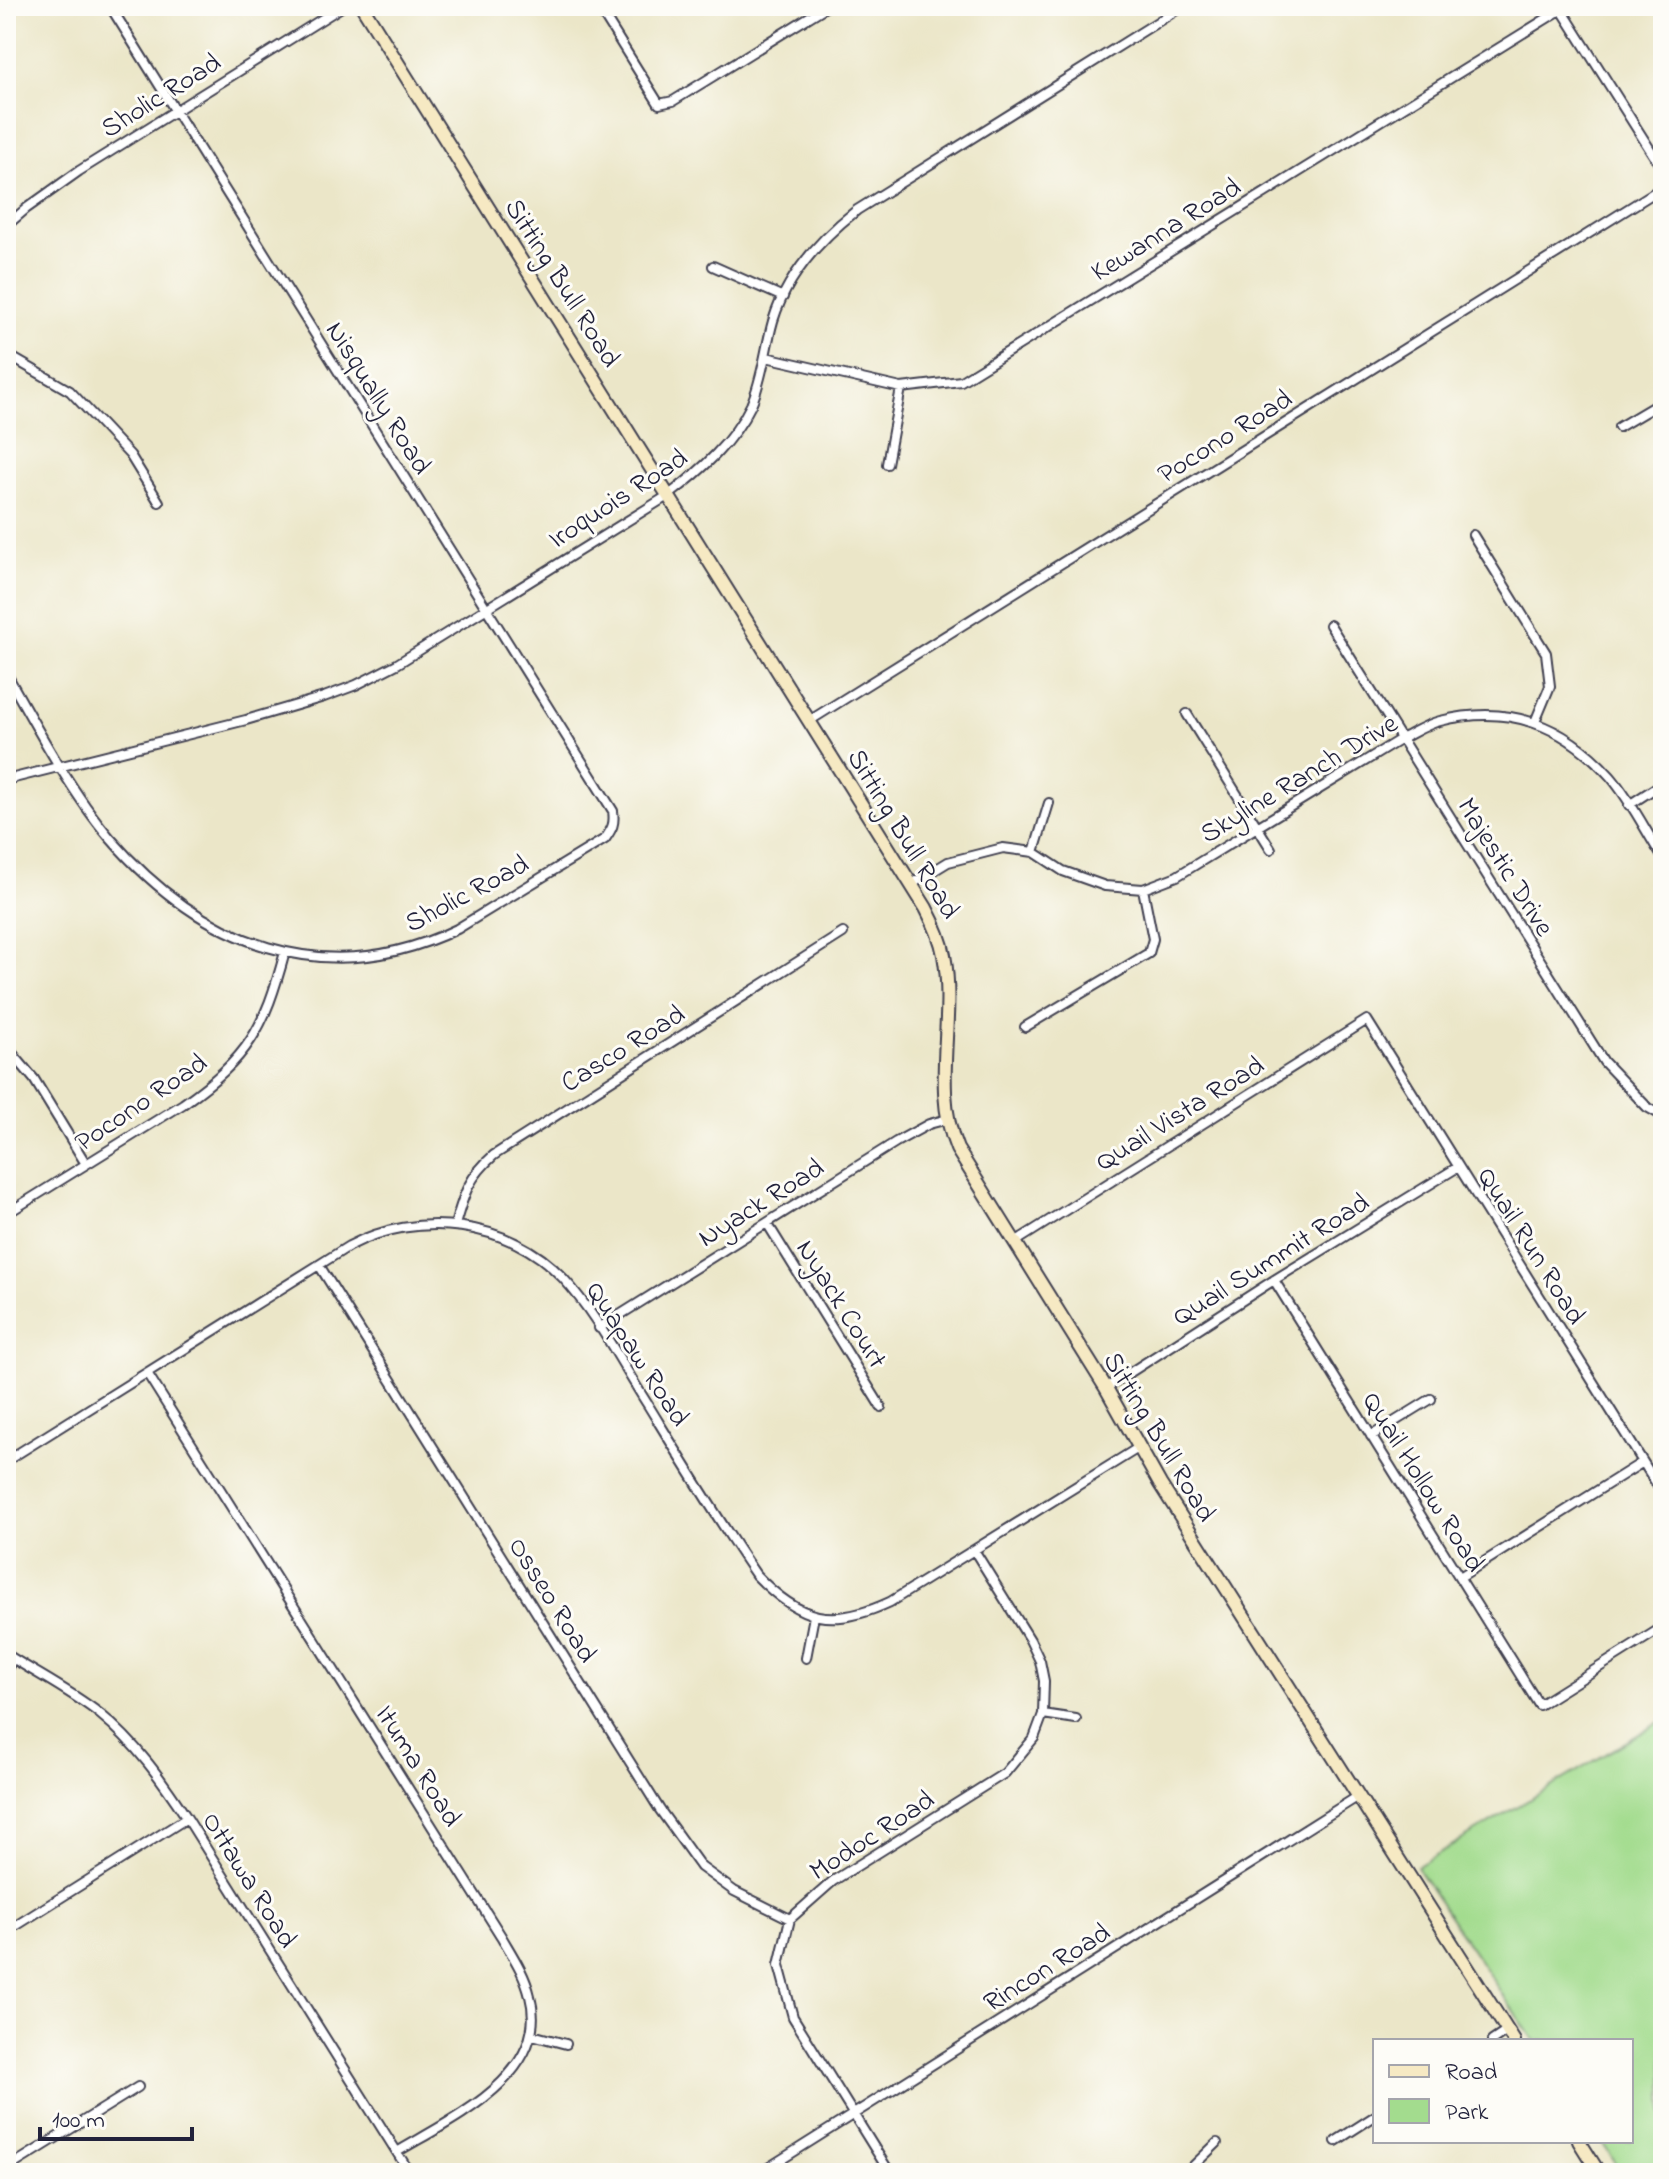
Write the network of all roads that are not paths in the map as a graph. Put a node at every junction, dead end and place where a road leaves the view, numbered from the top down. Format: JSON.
{"nodes":[{"id":1,"x":110,"y":6,"type":"edge"},
{"id":2,"x":343,"y":6,"type":"edge"},
{"id":3,"x":362,"y":6,"type":"edge"},
{"id":4,"x":598,"y":6,"type":"edge"},
{"id":5,"x":827,"y":6,"type":"edge"},
{"id":6,"x":1183,"y":6,"type":"edge"},
{"id":7,"x":1561,"y":8,"type":"edge"},
{"id":8,"x":175,"y":111,"type":"junction"},
{"id":9,"x":1663,"y":170,"type":"edge"},
{"id":10,"x":1663,"y":187,"type":"edge"},
{"id":11,"x":6,"y":226,"type":"edge"},
{"id":12,"x":713,"y":266,"type":"dead end"},
{"id":13,"x":783,"y":297,"type":"junction"},
{"id":14,"x":6,"y":354,"type":"edge"},
{"id":15,"x":766,"y":357,"type":"junction"},
{"id":16,"x":901,"y":388,"type":"junction"},
{"id":17,"x":1663,"y":401,"type":"edge"},
{"id":18,"x":1619,"y":427,"type":"dead end"},
{"id":19,"x":887,"y":464,"type":"dead end"},
{"id":20,"x":669,"y":495,"type":"junction"},
{"id":21,"x":159,"y":502,"type":"dead end"},
{"id":22,"x":1473,"y":535,"type":"dead end"},
{"id":23,"x":486,"y":608,"type":"junction"},
{"id":24,"x":1330,"y":625,"type":"dead end"},
{"id":25,"x":6,"y":673,"type":"edge"},
{"id":26,"x":1187,"y":714,"type":"dead end"},
{"id":27,"x":809,"y":721,"type":"junction"},
{"id":28,"x":1535,"y":722,"type":"junction"},
{"id":29,"x":1401,"y":739,"type":"junction"},
{"id":30,"x":62,"y":766,"type":"junction"},
{"id":31,"x":6,"y":780,"type":"edge"},
{"id":32,"x":1663,"y":783,"type":"edge"},
{"id":33,"x":1049,"y":803,"type":"dead end"},
{"id":34,"x":1629,"y":805,"type":"junction"},
{"id":35,"x":613,"y":811,"type":"joint"},
{"id":36,"x":1257,"y":827,"type":"junction"},
{"id":37,"x":1271,"y":849,"type":"dead end"},
{"id":38,"x":1034,"y":852,"type":"junction"},
{"id":39,"x":1663,"y":858,"type":"edge"},
{"id":40,"x":912,"y":884,"type":"junction"},
{"id":41,"x":1143,"y":889,"type":"junction"},
{"id":42,"x":843,"y":933,"type":"dead end"},
{"id":43,"x":285,"y":952,"type":"junction"},
{"id":44,"x":1367,"y":1020,"type":"joint"},
{"id":45,"x":1025,"y":1027,"type":"dead end"},
{"id":46,"x":6,"y":1046,"type":"edge"},
{"id":47,"x":1663,"y":1116,"type":"edge"},
{"id":48,"x":948,"y":1119,"type":"junction"},
{"id":49,"x":86,"y":1164,"type":"junction"},
{"id":50,"x":1458,"y":1167,"type":"junction"},
{"id":51,"x":6,"y":1214,"type":"edge"},
{"id":52,"x":767,"y":1223,"type":"junction"},
{"id":53,"x":455,"y":1225,"type":"junction"},
{"id":54,"x":1015,"y":1242,"type":"junction"},
{"id":55,"x":319,"y":1265,"type":"junction"},
{"id":56,"x":1274,"y":1280,"type":"junction"},
{"id":57,"x":599,"y":1328,"type":"junction"},
{"id":58,"x":147,"y":1373,"type":"junction"},
{"id":59,"x":1106,"y":1388,"type":"junction"},
{"id":60,"x":1431,"y":1399,"type":"dead end"},
{"id":61,"x":881,"y":1407,"type":"dead end"},
{"id":62,"x":1371,"y":1436,"type":"junction"},
{"id":63,"x":1138,"y":1448,"type":"junction"},
{"id":64,"x":6,"y":1461,"type":"edge"},
{"id":65,"x":1643,"y":1462,"type":"junction"},
{"id":66,"x":1663,"y":1494,"type":"edge"},
{"id":67,"x":974,"y":1550,"type":"junction"},
{"id":68,"x":1460,"y":1577,"type":"junction"},
{"id":69,"x":814,"y":1616,"type":"junction"},
{"id":70,"x":1663,"y":1627,"type":"edge"},
{"id":71,"x":10,"y":1656,"type":"edge"},
{"id":72,"x":806,"y":1658,"type":"dead end"},
{"id":73,"x":6,"y":1670,"type":"edge"},
{"id":74,"x":1043,"y":1714,"type":"junction"},
{"id":75,"x":1076,"y":1719,"type":"dead end"},
{"id":76,"x":1357,"y":1797,"type":"junction"},
{"id":77,"x":187,"y":1818,"type":"junction"},
{"id":78,"x":790,"y":1919,"type":"junction"},
{"id":79,"x":6,"y":1932,"type":"edge"},
{"id":80,"x":532,"y":2035,"type":"junction"},
{"id":81,"x":1511,"y":2036,"type":"edge"},
{"id":82,"x":566,"y":2044,"type":"dead end"},
{"id":83,"x":138,"y":2087,"type":"dead end"},
{"id":84,"x":853,"y":2114,"type":"junction"},
{"id":85,"x":1373,"y":2117,"type":"edge"},
{"id":86,"x":1336,"y":2141,"type":"dead end"},
{"id":87,"x":1217,"y":2143,"type":"dead end"},
{"id":88,"x":1580,"y":2143,"type":"edge"},
{"id":89,"x":397,"y":2152,"type":"junction"},
{"id":90,"x":6,"y":2169,"type":"edge"},
{"id":91,"x":410,"y":2173,"type":"edge"},
{"id":92,"x":760,"y":2173,"type":"edge"},
{"id":93,"x":890,"y":2173,"type":"edge"},
{"id":94,"x":1186,"y":2173,"type":"edge"},
{"id":95,"x":1599,"y":2173,"type":"edge"}],
"edges":[{"from":1,"to":8,"type":"street","name":"Nisqually Road"},
{"from":2,"to":8,"type":"street","name":"Sholic Road"},
{"from":3,"to":20,"type":"street","name":"Sitting Bull Road"},
{"from":4,"to":5,"type":"street"},
{"from":6,"to":13,"type":"street","name":"Iroquois Road"},
{"from":7,"to":9,"type":"street"},
{"from":7,"to":16,"type":"street","name":"Kewanna Road"},
{"from":8,"to":11,"type":"street","name":"Sholic Road"},
{"from":8,"to":23,"type":"street","name":"Nisqually Road"},
{"from":10,"to":27,"type":"street","name":"Pocono Road"},
{"from":12,"to":13,"type":"street"},
{"from":13,"to":15,"type":"street","name":"Iroquois Road"},
{"from":14,"to":21,"type":"street"},
{"from":15,"to":16,"type":"street","name":"Kewanna Road"},
{"from":15,"to":20,"type":"street","name":"Iroquois Road"},
{"from":16,"to":19,"type":"street"},
{"from":17,"to":18,"type":"street"},
{"from":20,"to":23,"type":"street","name":"Iroquois Road"},
{"from":20,"to":27,"type":"street","name":"Sitting Bull Road"},
{"from":22,"to":28,"type":"street"},
{"from":23,"to":30,"type":"street","name":"Iroquois Road"},
{"from":23,"to":35,"type":"street","name":"Nisqually Road"},
{"from":24,"to":29,"type":"street","name":"Majestic Drive"},
{"from":25,"to":30,"type":"street","name":"Sholic Road"},
{"from":26,"to":36,"type":"street"},
{"from":27,"to":40,"type":"street","name":"Sitting Bull Road"},
{"from":28,"to":29,"type":"street","name":"Skyline Ranch Drive"},
{"from":28,"to":34,"type":"street","name":"Skyline Ranch Drive"},
{"from":29,"to":36,"type":"street","name":"Skyline Ranch Drive"},
{"from":29,"to":47,"type":"street","name":"Majestic Drive"},
{"from":30,"to":31,"type":"street","name":"Iroquois Road"},
{"from":30,"to":43,"type":"street","name":"Sholic Road"},
{"from":32,"to":34,"type":"street"},
{"from":33,"to":38,"type":"street"},
{"from":34,"to":39,"type":"street","name":"Skyline Ranch Drive"},
{"from":35,"to":43,"type":"street","name":"Sholic Road"},
{"from":36,"to":37,"type":"street"},
{"from":36,"to":41,"type":"street","name":"Skyline Ranch Drive"},
{"from":38,"to":40,"type":"street","name":"Skyline Ranch Drive"},
{"from":38,"to":41,"type":"street","name":"Skyline Ranch Drive"},
{"from":40,"to":48,"type":"street","name":"Sitting Bull Road"},
{"from":41,"to":45,"type":"street"},
{"from":42,"to":53,"type":"street","name":"Casco Road"},
{"from":43,"to":49,"type":"street","name":"Pocono Road"},
{"from":44,"to":50,"type":"street","name":"Quail Run Road"},
{"from":44,"to":54,"type":"street","name":"Quail Vista Road"},
{"from":46,"to":49,"type":"street"},
{"from":48,"to":52,"type":"street","name":"Nyack Road"},
{"from":48,"to":54,"type":"street","name":"Sitting Bull Road"},
{"from":49,"to":51,"type":"street","name":"Pocono Road"},
{"from":50,"to":56,"type":"street","name":"Quail Summit Road"},
{"from":50,"to":65,"type":"street","name":"Quail Run Road"},
{"from":52,"to":57,"type":"street","name":"Nyack Road"},
{"from":52,"to":61,"type":"street","name":"Nyack Court"},
{"from":53,"to":55,"type":"street","name":"Quapaw Road"},
{"from":53,"to":57,"type":"street","name":"Quapaw Road"},
{"from":54,"to":59,"type":"street","name":"Sitting Bull Road"},
{"from":55,"to":58,"type":"street","name":"Quapaw Road"},
{"from":55,"to":78,"type":"street","name":"Osseo Road"},
{"from":56,"to":59,"type":"street","name":"Quail Summit Road"},
{"from":56,"to":62,"type":"street","name":"Quail Hollow Road"},
{"from":57,"to":69,"type":"street","name":"Quapaw Road"},
{"from":58,"to":64,"type":"street","name":"Quapaw Road"},
{"from":58,"to":80,"type":"street","name":"Ituma Road"},
{"from":59,"to":63,"type":"street","name":"Sitting Bull Road"},
{"from":60,"to":62,"type":"street"},
{"from":62,"to":68,"type":"street","name":"Quail Hollow Road"},
{"from":63,"to":67,"type":"street"},
{"from":63,"to":76,"type":"street","name":"Sitting Bull Road"},
{"from":65,"to":66,"type":"street","name":"Quail Run Road"},
{"from":65,"to":68,"type":"street"},
{"from":67,"to":69,"type":"street"},
{"from":67,"to":74,"type":"street","name":"Modoc Road"},
{"from":68,"to":70,"type":"street","name":"Quail Hollow Road"},
{"from":69,"to":72,"type":"street"},
{"from":71,"to":73,"type":"street"},
{"from":71,"to":77,"type":"street","name":"Ottawa Road"},
{"from":74,"to":75,"type":"street"},
{"from":74,"to":78,"type":"street","name":"Modoc Road"},
{"from":76,"to":81,"type":"street","name":"Sitting Bull Road"},
{"from":76,"to":84,"type":"street","name":"Rincon Road"},
{"from":77,"to":79,"type":"street"},
{"from":77,"to":89,"type":"street","name":"Ottawa Road"},
{"from":78,"to":84,"type":"street"},
{"from":80,"to":82,"type":"street"},
{"from":80,"to":89,"type":"street"},
{"from":83,"to":90,"type":"street"},
{"from":84,"to":92,"type":"street","name":"Rincon Road"},
{"from":84,"to":93,"type":"street"},
{"from":85,"to":86,"type":"street"},
{"from":87,"to":94,"type":"street"},
{"from":88,"to":95,"type":"street"},
{"from":89,"to":91,"type":"street","name":"Ottawa Road"}]}
